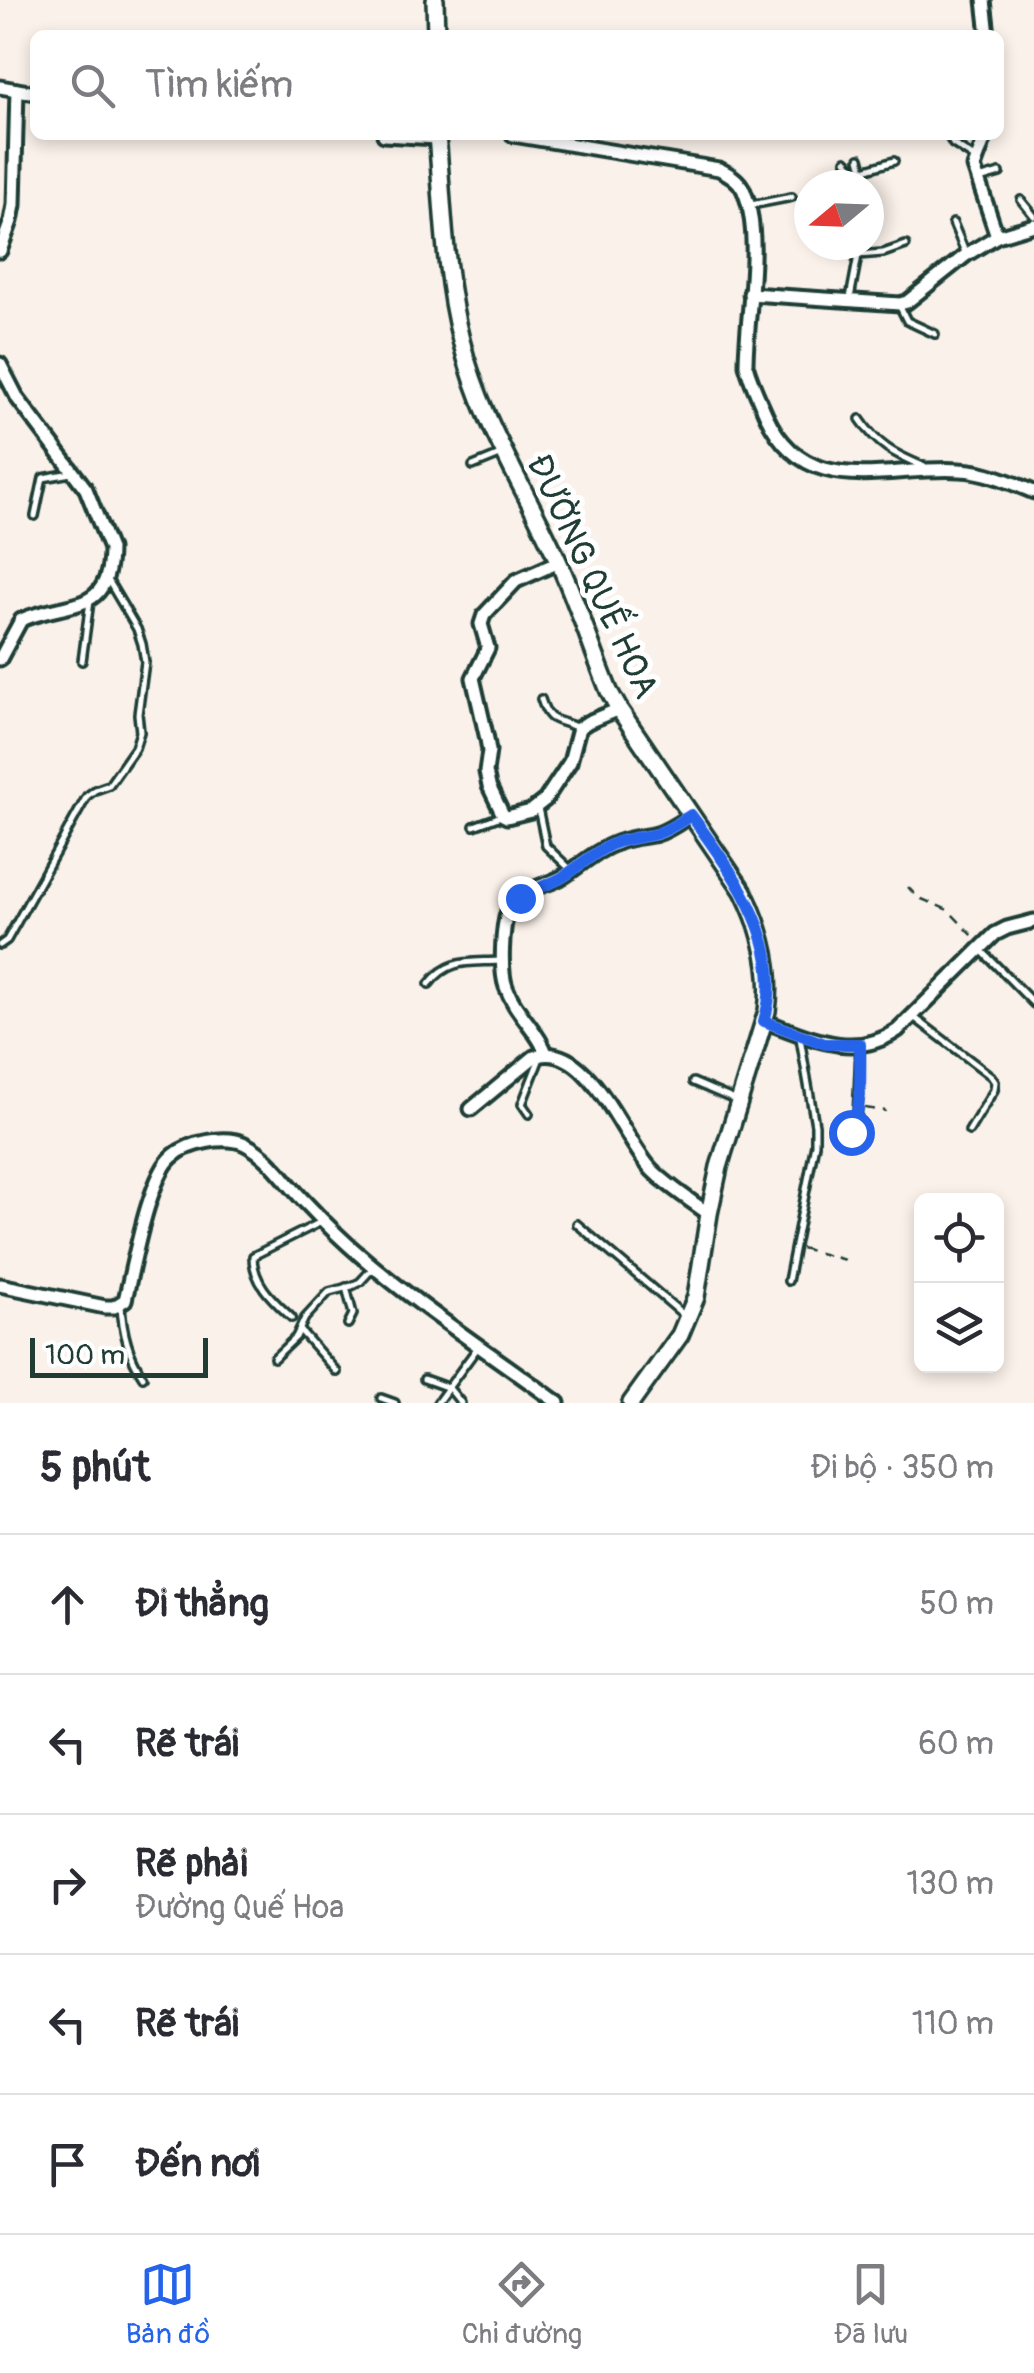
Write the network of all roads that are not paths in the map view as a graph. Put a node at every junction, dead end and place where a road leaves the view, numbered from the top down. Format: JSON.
{"nodes":[{"id":1,"x":436,"y":0,"type":"edge"},
{"id":2,"x":984,"y":0,"type":"edge"},
{"id":3,"x":436,"y":30,"type":"edge"},
{"id":4,"x":987,"y":30,"type":"edge"},
{"id":5,"x":0,"y":87,"type":"edge"},
{"id":6,"x":17,"y":90,"type":"junction"},
{"id":7,"x":30,"y":92,"type":"edge"},
{"id":8,"x":437,"y":140,"type":"edge"},
{"id":9,"x":543,"y":140,"type":"edge"},
{"id":10,"x":951,"y":140,"type":"edge"},
{"id":11,"x":984,"y":140,"type":"edge"},
{"id":12,"x":860,"y":158,"type":"dead end"},
{"id":13,"x":846,"y":160,"type":"dead end"},
{"id":14,"x":976,"y":160,"type":"junction"},
{"id":15,"x":894,"y":161,"type":"dead end"},
{"id":16,"x":855,"y":170,"type":"edge"},
{"id":17,"x":864,"y":170,"type":"joint"},
{"id":18,"x":1000,"y":173,"type":"dead end"},
{"id":19,"x":976,"y":180,"type":"junction"},
{"id":20,"x":792,"y":197,"type":"dead end"},
{"id":21,"x":1021,"y":200,"type":"dead end"},
{"id":22,"x":748,"y":206,"type":"junction"},
{"id":23,"x":1034,"y":216,"type":"edge"},
{"id":24,"x":952,"y":222,"type":"dead end"},
{"id":25,"x":1034,"y":225,"type":"edge"},
{"id":26,"x":997,"y":236,"type":"junction"},
{"id":27,"x":906,"y":245,"type":"dead end"},
{"id":28,"x":0,"y":251,"type":"edge"},
{"id":29,"x":884,"y":251,"type":"edge"},
{"id":30,"x":966,"y":255,"type":"junction"},
{"id":31,"x":857,"y":260,"type":"edge"},
{"id":32,"x":750,"y":294,"type":"junction"},
{"id":33,"x":850,"y":300,"type":"junction"},
{"id":34,"x":900,"y":304,"type":"junction"},
{"id":35,"x":936,"y":334,"type":"dead end"},
{"id":36,"x":0,"y":364,"type":"edge"},
{"id":37,"x":860,"y":420,"type":"dead end"},
{"id":38,"x":503,"y":454,"type":"junction"},
{"id":39,"x":473,"y":466,"type":"dead end"},
{"id":40,"x":935,"y":470,"type":"junction"},
{"id":41,"x":74,"y":473,"type":"junction"},
{"id":42,"x":1034,"y":492,"type":"edge"},
{"id":43,"x":35,"y":516,"type":"dead end"},
{"id":44,"x":559,"y":562,"type":"junction"},
{"id":45,"x":108,"y":579,"type":"junction"},
{"id":46,"x":89,"y":606,"type":"junction"},
{"id":47,"x":0,"y":658,"type":"edge"},
{"id":48,"x":82,"y":661,"type":"dead end"},
{"id":49,"x":541,"y":699,"type":"dead end"},
{"id":50,"x":619,"y":709,"type":"junction"},
{"id":51,"x":578,"y":728,"type":"junction"},
{"id":52,"x":538,"y":808,"type":"junction"},
{"id":53,"x":503,"y":815,"type":"junction"},
{"id":54,"x":691,"y":815,"type":"junction"},
{"id":55,"x":474,"y":826,"type":"dead end"},
{"id":56,"x":571,"y":870,"type":"junction"},
{"id":57,"x":1034,"y":921,"type":"edge"},
{"id":58,"x":0,"y":945,"type":"edge"},
{"id":59,"x":982,"y":948,"type":"junction"},
{"id":60,"x":502,"y":961,"type":"junction"},
{"id":61,"x":429,"y":984,"type":"dead end"},
{"id":62,"x":1034,"y":1004,"type":"edge"},
{"id":63,"x":912,"y":1016,"type":"junction"},
{"id":64,"x":764,"y":1021,"type":"junction"},
{"id":65,"x":800,"y":1034,"type":"junction"},
{"id":66,"x":860,"y":1044,"type":"junction"},
{"id":67,"x":544,"y":1054,"type":"junction"},
{"id":68,"x":693,"y":1082,"type":"dead end"},
{"id":69,"x":739,"y":1102,"type":"junction"},
{"id":70,"x":472,"y":1109,"type":"dead end"},
{"id":71,"x":529,"y":1114,"type":"dead end"},
{"id":72,"x":968,"y":1131,"type":"dead end"},
{"id":73,"x":847,"y":1143,"type":"dead end"},
{"id":74,"x":709,"y":1214,"type":"junction"},
{"id":75,"x":324,"y":1220,"type":"junction"},
{"id":76,"x":577,"y":1224,"type":"dead end"},
{"id":77,"x":374,"y":1266,"type":"junction"},
{"id":78,"x":788,"y":1281,"type":"dead end"},
{"id":79,"x":0,"y":1285,"type":"edge"},
{"id":80,"x":346,"y":1287,"type":"junction"},
{"id":81,"x":121,"y":1304,"type":"junction"},
{"id":82,"x":292,"y":1318,"type":"dead end"},
{"id":83,"x":688,"y":1319,"type":"junction"},
{"id":84,"x":348,"y":1324,"type":"dead end"},
{"id":85,"x":300,"y":1330,"type":"junction"},
{"id":86,"x":480,"y":1345,"type":"junction"},
{"id":87,"x":274,"y":1358,"type":"dead end"},
{"id":88,"x":337,"y":1372,"type":"dead end"},
{"id":89,"x":143,"y":1377,"type":"dead end"},
{"id":90,"x":424,"y":1379,"type":"dead end"},
{"id":91,"x":449,"y":1388,"type":"junction"},
{"id":92,"x":381,"y":1398,"type":"dead end"},
{"id":93,"x":395,"y":1403,"type":"edge"},
{"id":94,"x":437,"y":1403,"type":"edge"},
{"id":95,"x":461,"y":1403,"type":"edge"},
{"id":96,"x":558,"y":1403,"type":"edge"},
{"id":97,"x":631,"y":1403,"type":"edge"}],
"edges":[{"from":1,"to":3,"type":"street"},
{"from":2,"to":4,"type":"street"},
{"from":5,"to":6,"type":"street"},
{"from":6,"to":7,"type":"street"},
{"from":6,"to":28,"type":"street"},
{"from":8,"to":38,"type":"street","name":"ĐƯỜNG QUẾ HOA"},
{"from":9,"to":22,"type":"street"},
{"from":10,"to":14,"type":"lane"},
{"from":11,"to":14,"type":"street"},
{"from":12,"to":17,"type":"lane"},
{"from":13,"to":16,"type":"lane"},
{"from":14,"to":19,"type":"street"},
{"from":15,"to":17,"type":"lane"},
{"from":18,"to":19,"type":"lane"},
{"from":19,"to":26,"type":"street"},
{"from":20,"to":22,"type":"lane"},
{"from":21,"to":23,"type":"lane"},
{"from":22,"to":32,"type":"street"},
{"from":24,"to":30,"type":"lane"},
{"from":25,"to":26,"type":"street"},
{"from":26,"to":30,"type":"street"},
{"from":27,"to":29,"type":"lane"},
{"from":30,"to":34,"type":"street"},
{"from":31,"to":33,"type":"lane"},
{"from":32,"to":33,"type":"street"},
{"from":32,"to":40,"type":"street"},
{"from":33,"to":34,"type":"street"},
{"from":34,"to":35,"type":"lane"},
{"from":36,"to":41,"type":"street"},
{"from":37,"to":40,"type":"lane"},
{"from":38,"to":39,"type":"lane"},
{"from":38,"to":44,"type":"street","name":"ĐƯỜNG QUẾ HOA"},
{"from":40,"to":42,"type":"street"},
{"from":41,"to":43,"type":"lane"},
{"from":41,"to":45,"type":"street"},
{"from":44,"to":50,"type":"street","name":"ĐƯỜNG QUẾ HOA"},
{"from":44,"to":53,"type":"street"},
{"from":45,"to":46,"type":"street"},
{"from":45,"to":58,"type":"lane"},
{"from":46,"to":47,"type":"street"},
{"from":46,"to":48,"type":"lane"},
{"from":49,"to":51,"type":"lane"},
{"from":50,"to":51,"type":"street"},
{"from":50,"to":54,"type":"street","name":"ĐƯỜNG QUẾ HOA"},
{"from":51,"to":52,"type":"street"},
{"from":52,"to":53,"type":"street"},
{"from":52,"to":56,"type":"lane"},
{"from":53,"to":55,"type":"lane"},
{"from":54,"to":56,"type":"street"},
{"from":54,"to":64,"type":"street","name":"ĐƯỜNG QUẾ HOA"},
{"from":56,"to":60,"type":"street"},
{"from":57,"to":59,"type":"street"},
{"from":59,"to":62,"type":"lane"},
{"from":59,"to":63,"type":"street"},
{"from":60,"to":61,"type":"lane"},
{"from":60,"to":67,"type":"street"},
{"from":63,"to":66,"type":"street"},
{"from":63,"to":72,"type":"lane"},
{"from":64,"to":65,"type":"street"},
{"from":64,"to":69,"type":"street","name":"ĐƯỜNG QUẾ HOA"},
{"from":65,"to":66,"type":"street"},
{"from":65,"to":78,"type":"lane"},
{"from":66,"to":73,"type":"lane"},
{"from":67,"to":70,"type":"street"},
{"from":67,"to":71,"type":"lane"},
{"from":67,"to":74,"type":"street"},
{"from":68,"to":69,"type":"lane"},
{"from":69,"to":74,"type":"street","name":"ĐƯỜNG QUẾ HOA"},
{"from":74,"to":83,"type":"street","name":"ĐƯỜNG QUẾ HOA"},
{"from":75,"to":77,"type":"street"},
{"from":75,"to":81,"type":"street"},
{"from":75,"to":82,"type":"lane"},
{"from":76,"to":83,"type":"lane"},
{"from":77,"to":80,"type":"lane"},
{"from":77,"to":86,"type":"street"},
{"from":79,"to":81,"type":"street"},
{"from":80,"to":84,"type":"lane"},
{"from":80,"to":85,"type":"lane"},
{"from":81,"to":89,"type":"lane"},
{"from":83,"to":97,"type":"street","name":"ĐƯỜNG QUẾ HOA"},
{"from":85,"to":87,"type":"lane"},
{"from":85,"to":88,"type":"lane"},
{"from":86,"to":91,"type":"lane"},
{"from":86,"to":96,"type":"street"},
{"from":90,"to":91,"type":"lane"},
{"from":91,"to":94,"type":"lane"},
{"from":91,"to":95,"type":"lane"},
{"from":92,"to":93,"type":"lane"}]}
